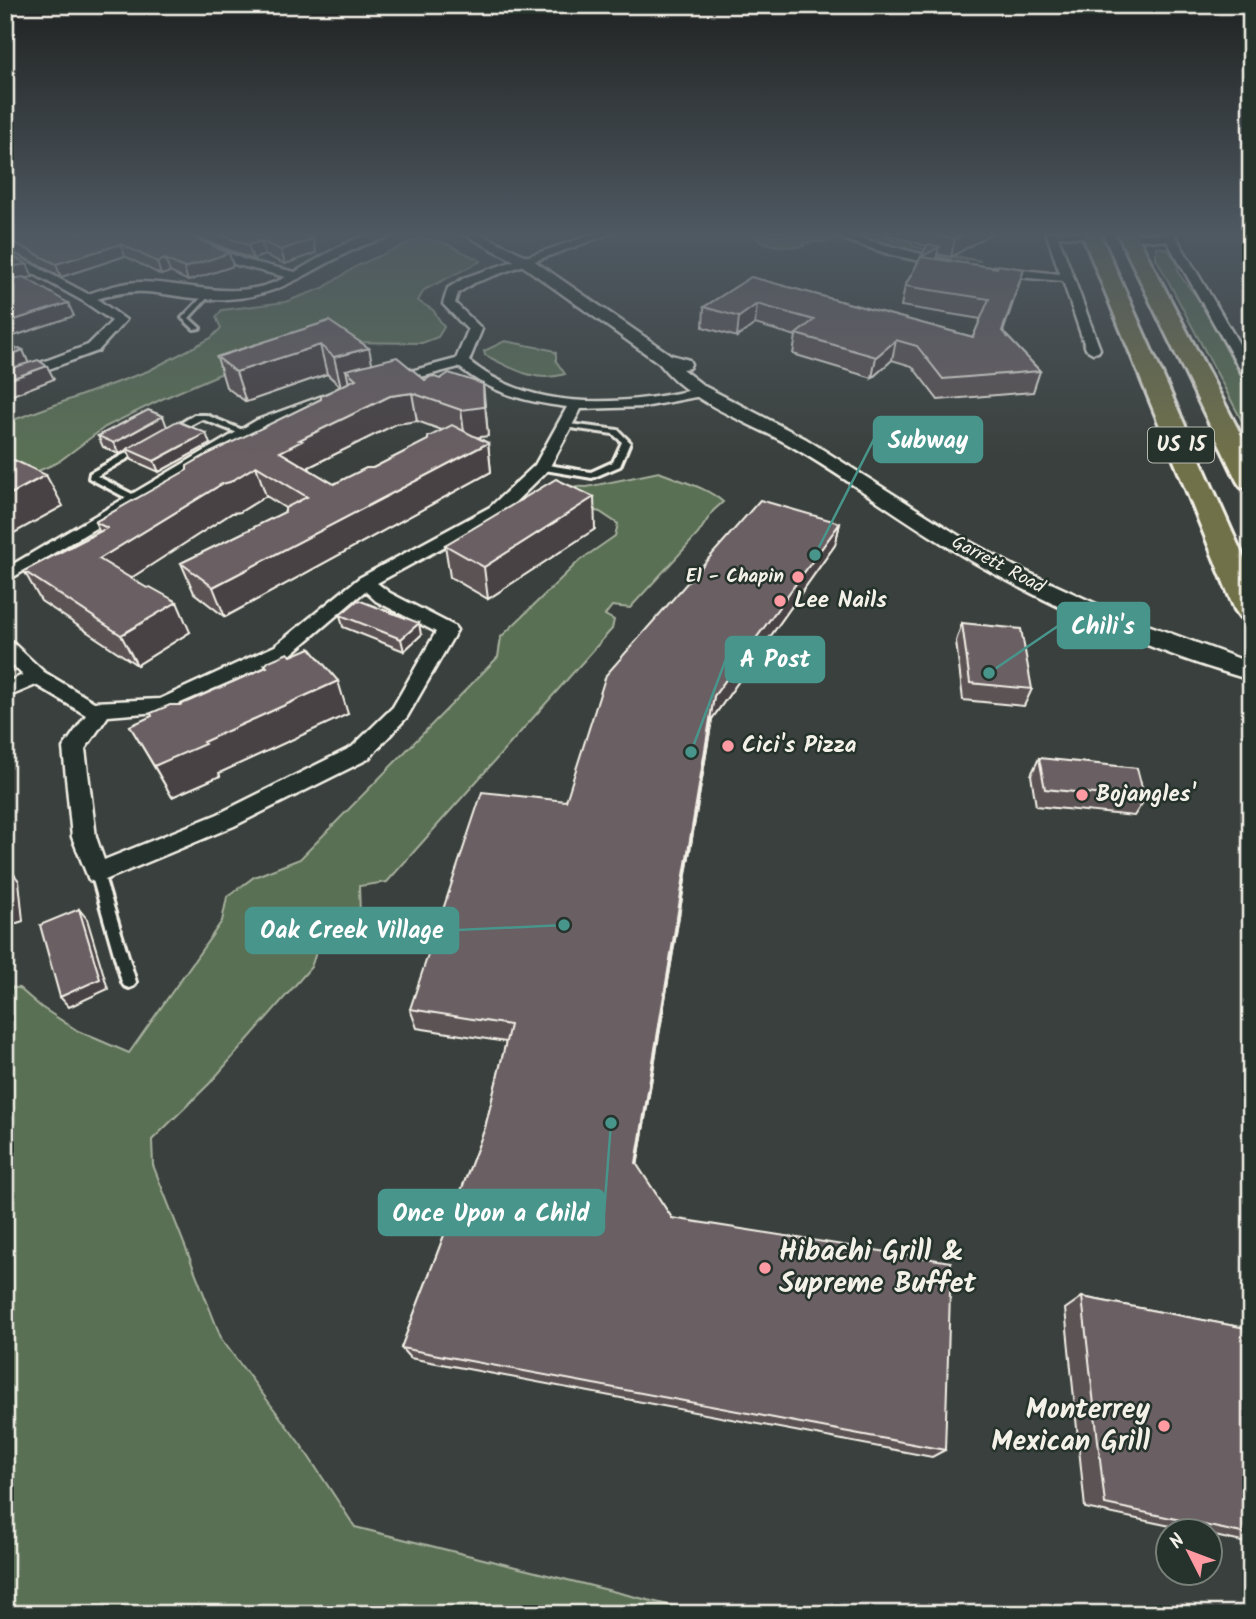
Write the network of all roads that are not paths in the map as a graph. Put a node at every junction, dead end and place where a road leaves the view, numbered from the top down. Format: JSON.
{"nodes":[{"id":1,"x":101,"y":308,"type":"edge"},
{"id":2,"x":195,"y":308,"type":"edge"},
{"id":3,"x":453,"y":308,"type":"edge"},
{"id":4,"x":592,"y":308,"type":"edge"},
{"id":5,"x":1078,"y":308,"type":"edge"},
{"id":6,"x":1137,"y":308,"type":"edge"},
{"id":7,"x":1155,"y":308,"type":"edge"},
{"id":8,"x":1158,"y":308,"type":"edge"},
{"id":9,"x":1214,"y":308,"type":"edge"},
{"id":10,"x":196,"y":328,"type":"dead end"},
{"id":11,"x":1182,"y":343,"type":"junction"},
{"id":12,"x":1093,"y":349,"type":"dead end"},
{"id":13,"x":666,"y":359,"type":"junction"},
{"id":14,"x":1247,"y":360,"type":"edge"},
{"id":15,"x":462,"y":362,"type":"junction"},
{"id":16,"x":1251,"y":376,"type":"edge"},
{"id":17,"x":5,"y":382,"type":"edge"},
{"id":18,"x":701,"y":391,"type":"junction"},
{"id":19,"x":576,"y":404,"type":"junction"},
{"id":20,"x":764,"y":422,"type":"junction"},
{"id":21,"x":564,"y":425,"type":"junction"},
{"id":22,"x":246,"y":433,"type":"junction"},
{"id":23,"x":163,"y":436,"type":"edge"},
{"id":24,"x":151,"y":443,"type":"edge"},
{"id":25,"x":542,"y":467,"type":"junction"},
{"id":26,"x":1251,"y":481,"type":"edge"},
{"id":27,"x":135,"y":499,"type":"junction"},
{"id":28,"x":5,"y":577,"type":"edge"},
{"id":29,"x":365,"y":582,"type":"junction"},
{"id":30,"x":1251,"y":610,"type":"edge"},
{"id":31,"x":5,"y":647,"type":"edge"},
{"id":32,"x":1251,"y":672,"type":"edge"},
{"id":33,"x":37,"y":677,"type":"junction"},
{"id":34,"x":5,"y":691,"type":"edge"},
{"id":35,"x":102,"y":708,"type":"junction"},
{"id":36,"x":97,"y":873,"type":"junction"},
{"id":37,"x":129,"y":982,"type":"dead end"}],
"edges":[{"from":1,"to":17,"type":"street"},
{"from":2,"to":10,"type":"lane"},
{"from":3,"to":15,"type":"street"},
{"from":4,"to":13,"type":"street","name":"Garrett Road"},
{"from":5,"to":12,"type":"street"},
{"from":6,"to":30,"type":"highway","number":"US 15"},
{"from":7,"to":11,"type":"highway"},
{"from":8,"to":11,"type":"highway","number":"US 15"},
{"from":9,"to":14,"type":"street"},
{"from":11,"to":26,"type":"highway","number":"US 15"},
{"from":13,"to":18,"type":"street","name":"Garrett Road"},
{"from":13,"to":20,"type":"street","name":"Garrett Road"},
{"from":14,"to":16,"type":"street"},
{"from":15,"to":19,"type":"street"},
{"from":15,"to":22,"type":"street"},
{"from":18,"to":19,"type":"street"},
{"from":18,"to":20,"type":"street","name":"Garrett Road"},
{"from":19,"to":21,"type":"street"},
{"from":20,"to":32,"type":"street","name":"Garrett Road"},
{"from":21,"to":25,"type":"street"},
{"from":21,"to":25,"type":"lane"},
{"from":22,"to":23,"type":"lane"},
{"from":22,"to":27,"type":"street"},
{"from":24,"to":27,"type":"lane"},
{"from":25,"to":29,"type":"street"},
{"from":27,"to":28,"type":"street"},
{"from":29,"to":35,"type":"street"},
{"from":29,"to":36,"type":"street"},
{"from":31,"to":33,"type":"street"},
{"from":33,"to":34,"type":"street"},
{"from":33,"to":35,"type":"street"},
{"from":35,"to":36,"type":"street"},
{"from":36,"to":37,"type":"lane"}]}
